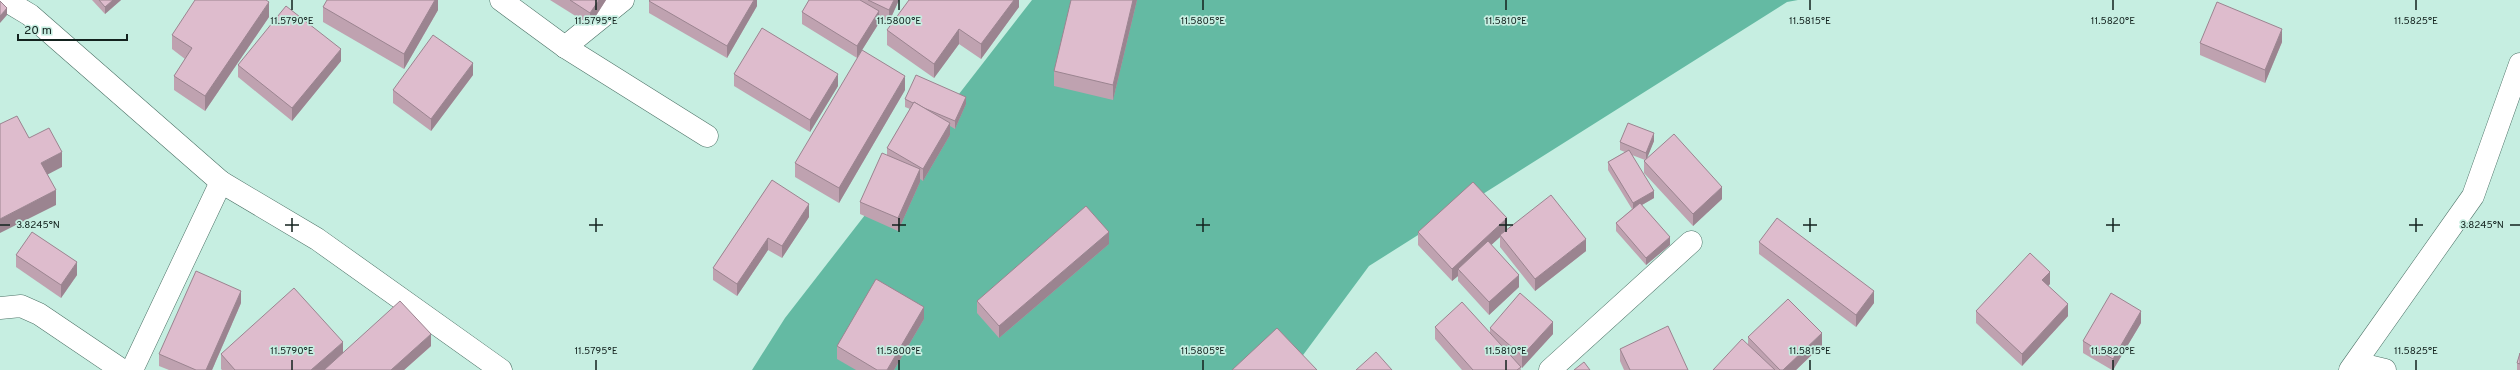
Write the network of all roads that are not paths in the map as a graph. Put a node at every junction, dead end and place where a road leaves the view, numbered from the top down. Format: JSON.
{"nodes":[{"id":1,"x":6,"y":0,"type":"edge"},
{"id":2,"x":501,"y":0,"type":"edge"},
{"id":3,"x":623,"y":0,"type":"edge"},
{"id":4,"x":566,"y":47,"type":"junction"},
{"id":5,"x":2520,"y":64,"type":"edge"},
{"id":6,"x":708,"y":136,"type":"dead end"},
{"id":7,"x":221,"y":182,"type":"junction"},
{"id":8,"x":1691,"y":242,"type":"dead end"},
{"id":9,"x":0,"y":308,"type":"edge"},
{"id":10,"x":2353,"y":366,"type":"edge"},
{"id":11,"x":122,"y":370,"type":"edge"},
{"id":12,"x":132,"y":370,"type":"edge"},
{"id":13,"x":501,"y":370,"type":"edge"},
{"id":14,"x":1550,"y":370,"type":"edge"},
{"id":15,"x":2385,"y":370,"type":"edge"}],
"edges":[{"from":1,"to":7,"type":"street"},
{"from":2,"to":4,"type":"street"},
{"from":3,"to":4,"type":"street"},
{"from":4,"to":6,"type":"street"},
{"from":5,"to":10,"type":"street"},
{"from":7,"to":12,"type":"street"},
{"from":7,"to":13,"type":"street"},
{"from":8,"to":14,"type":"street"},
{"from":9,"to":11,"type":"street"},
{"from":10,"to":15,"type":"street"}]}
